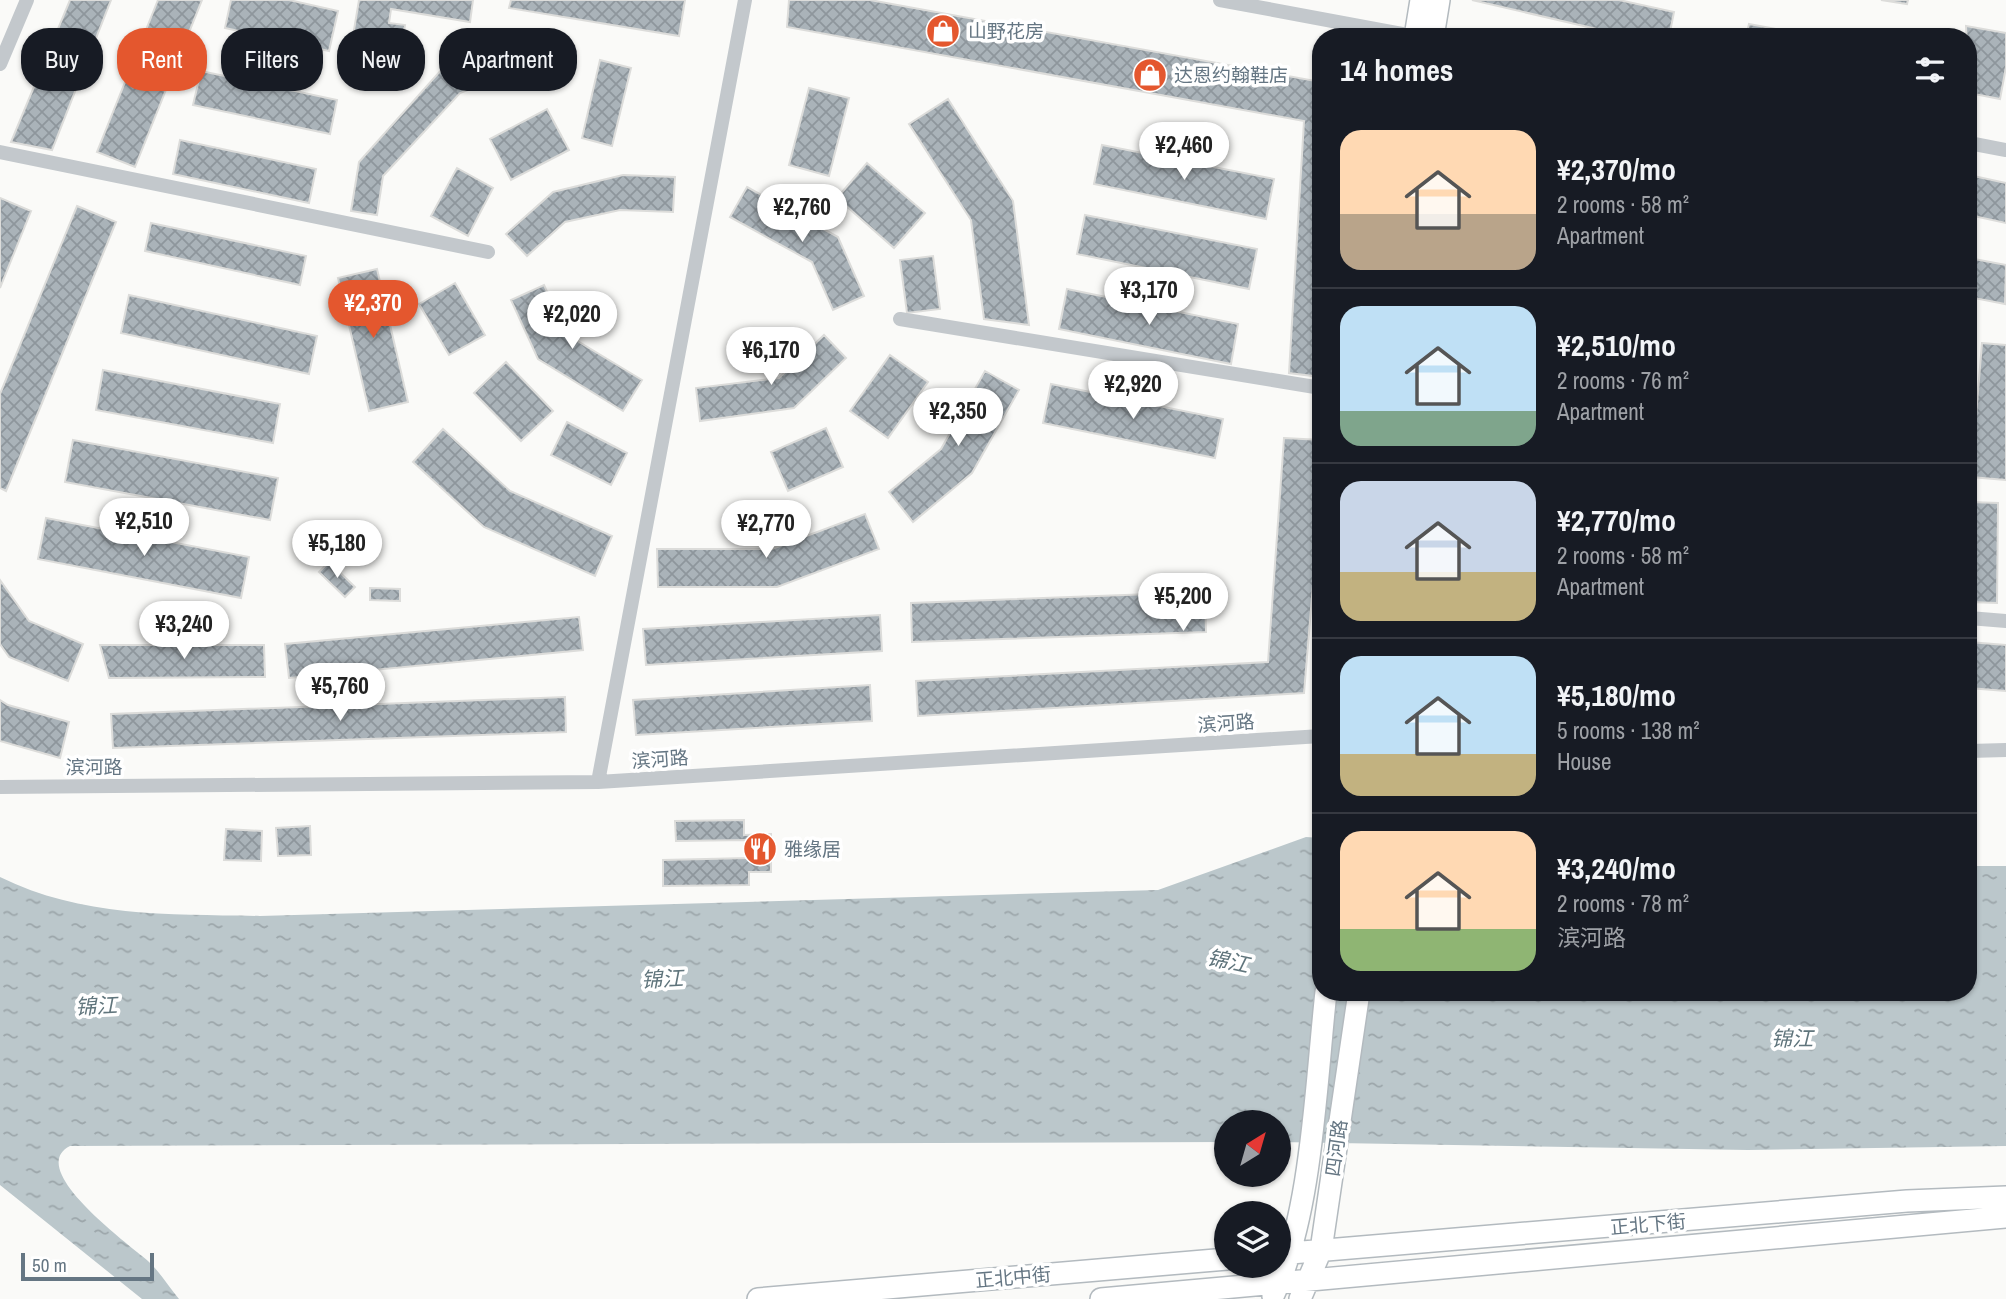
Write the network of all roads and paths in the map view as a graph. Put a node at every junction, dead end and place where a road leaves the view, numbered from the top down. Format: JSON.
{"nodes":[{"id":1,"x":27,"y":0,"type":"edge"},
{"id":2,"x":746,"y":0,"type":"edge"},
{"id":3,"x":1220,"y":0,"type":"edge"},
{"id":4,"x":1421,"y":0,"type":"edge"},
{"id":5,"x":1439,"y":0,"type":"edge"},
{"id":6,"x":1372,"y":28,"type":"edge"},
{"id":7,"x":1417,"y":28,"type":"edge"},
{"id":8,"x":1434,"y":28,"type":"edge"},
{"id":9,"x":0,"y":64,"type":"edge"},
{"id":10,"x":1977,"y":145,"type":"edge"},
{"id":11,"x":2006,"y":150,"type":"edge"},
{"id":12,"x":0,"y":152,"type":"edge"},
{"id":13,"x":488,"y":252,"type":"dead end"},
{"id":14,"x":900,"y":319,"type":"dead end"},
{"id":15,"x":1312,"y":387,"type":"edge"},
{"id":16,"x":1977,"y":619,"type":"edge"},
{"id":17,"x":2006,"y":621,"type":"edge"},
{"id":18,"x":1312,"y":737,"type":"edge"},
{"id":19,"x":2006,"y":750,"type":"edge"},
{"id":20,"x":1977,"y":751,"type":"edge"},
{"id":21,"x":598,"y":782,"type":"junction"},
{"id":22,"x":0,"y":787,"type":"edge"},
{"id":23,"x":1324,"y":1001,"type":"edge"},
{"id":24,"x":1358,"y":1001,"type":"edge"},
{"id":25,"x":2006,"y":1197,"type":"edge"},
{"id":26,"x":2006,"y":1217,"type":"edge"},
{"id":27,"x":1291,"y":1228,"type":"edge"},
{"id":28,"x":1321,"y":1250,"type":"junction"},
{"id":29,"x":1291,"y":1253,"type":"edge"},
{"id":30,"x":1214,"y":1260,"type":"edge"},
{"id":31,"x":1304,"y":1291,"type":"edge"},
{"id":32,"x":1275,"y":1292,"type":"edge"},
{"id":33,"x":758,"y":1299,"type":"edge"},
{"id":34,"x":1101,"y":1299,"type":"edge"}],
"edges":[{"from":1,"to":9,"type":"street"},
{"from":2,"to":21,"type":"street"},
{"from":3,"to":6,"type":"street"},
{"from":4,"to":7,"type":"street"},
{"from":5,"to":8,"type":"street"},
{"from":10,"to":11,"type":"street"},
{"from":12,"to":13,"type":"street"},
{"from":14,"to":15,"type":"street"},
{"from":16,"to":17,"type":"street"},
{"from":18,"to":21,"type":"street","name":"滨河路"},
{"from":19,"to":20,"type":"street"},
{"from":21,"to":22,"type":"street","name":"滨河路"},
{"from":23,"to":27,"type":"street","name":"四河路"},
{"from":24,"to":28,"type":"street","name":"四河路"},
{"from":25,"to":28,"type":"street","name":"正北下街"},
{"from":26,"to":31,"type":"street","name":"正北下街"},
{"from":28,"to":29,"type":"street","name":"正北下街"},
{"from":28,"to":31,"type":"street","name":"四河路"},
{"from":30,"to":33,"type":"street","name":"正北中街"},
{"from":31,"to":32,"type":"street"},
{"from":32,"to":34,"type":"street"}]}
